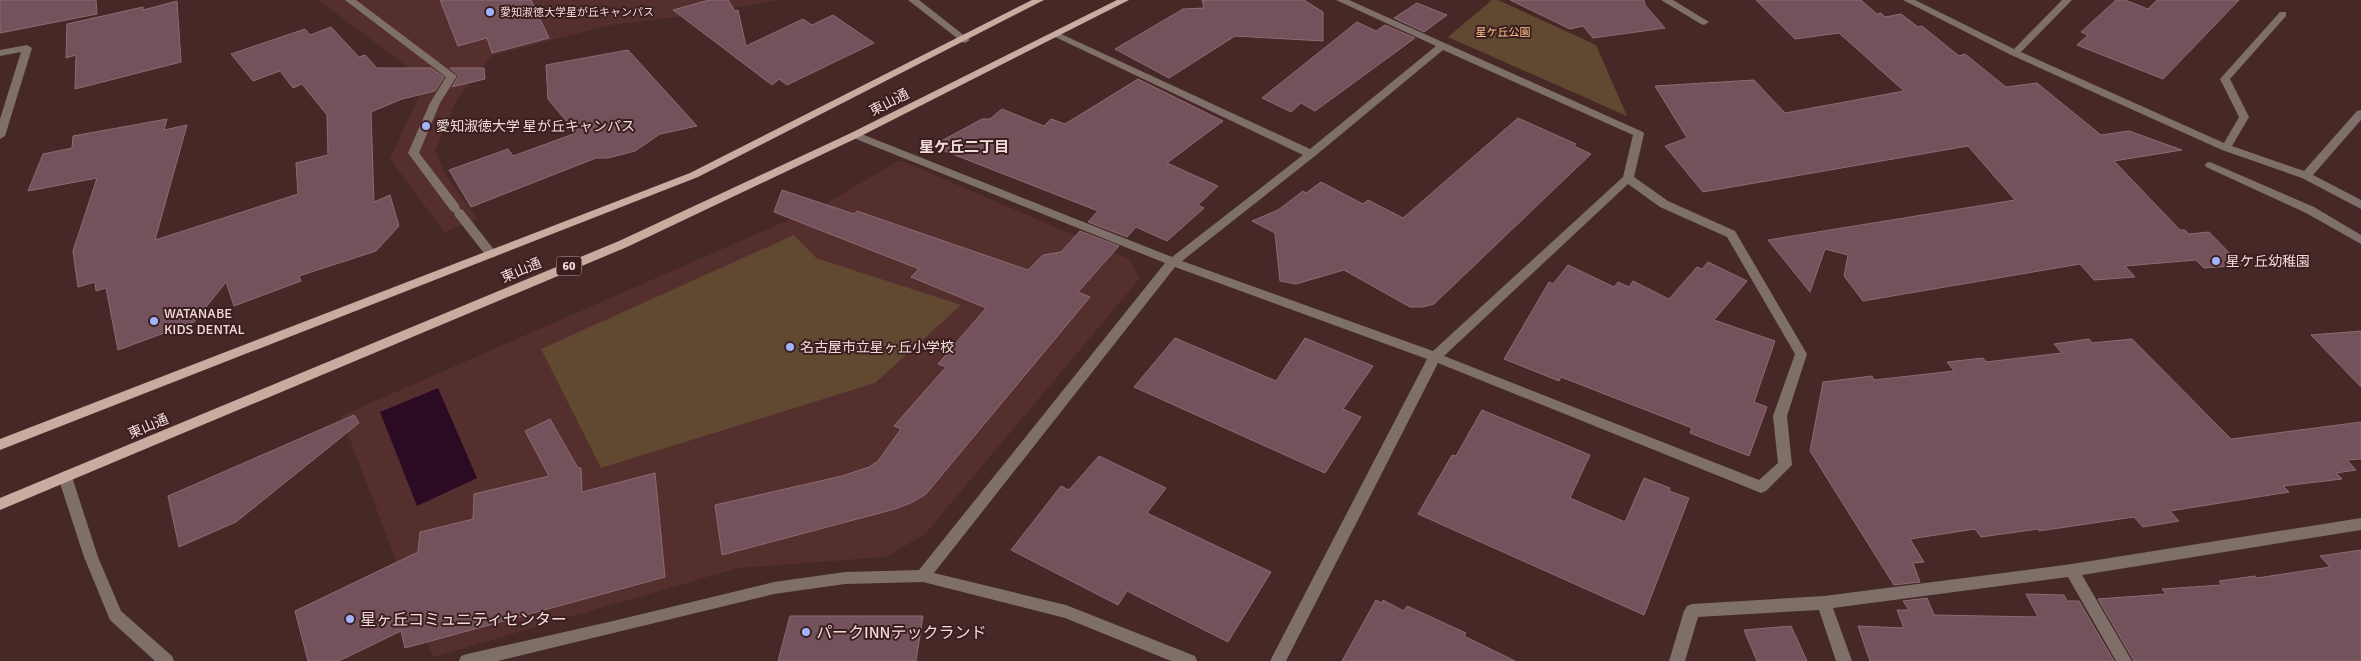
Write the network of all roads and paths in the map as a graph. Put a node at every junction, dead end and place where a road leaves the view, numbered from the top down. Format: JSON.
{"nodes":[{"id":1,"x":350,"y":0,"type":"edge"},
{"id":2,"x":913,"y":0,"type":"edge"},
{"id":3,"x":1039,"y":0,"type":"edge"},
{"id":4,"x":1124,"y":0,"type":"edge"},
{"id":5,"x":1341,"y":0,"type":"edge"},
{"id":6,"x":1666,"y":0,"type":"edge"},
{"id":7,"x":1908,"y":0,"type":"edge"},
{"id":8,"x":2067,"y":0,"type":"edge"},
{"id":9,"x":2283,"y":14,"type":"dead end"},
{"id":10,"x":1704,"y":22,"type":"dead end"},
{"id":11,"x":1056,"y":35,"type":"junction"},
{"id":12,"x":965,"y":40,"type":"junction"},
{"id":13,"x":1442,"y":46,"type":"junction"},
{"id":14,"x":0,"y":53,"type":"edge"},
{"id":15,"x":2015,"y":53,"type":"junction"},
{"id":16,"x":2361,"y":113,"type":"edge"},
{"id":17,"x":0,"y":136,"type":"edge"},
{"id":18,"x":855,"y":136,"type":"junction"},
{"id":19,"x":2226,"y":148,"type":"junction"},
{"id":20,"x":1311,"y":154,"type":"junction"},
{"id":21,"x":2210,"y":165,"type":"dead end"},
{"id":22,"x":2306,"y":176,"type":"junction"},
{"id":23,"x":1628,"y":178,"type":"junction"},
{"id":24,"x":2361,"y":205,"type":"edge"},
{"id":25,"x":2361,"y":240,"type":"edge"},
{"id":26,"x":490,"y":254,"type":"junction"},
{"id":27,"x":1173,"y":262,"type":"junction"},
{"id":28,"x":1435,"y":357,"type":"junction"},
{"id":29,"x":0,"y":445,"type":"edge"},
{"id":30,"x":65,"y":477,"type":"junction"},
{"id":31,"x":0,"y":504,"type":"edge"},
{"id":32,"x":2361,"y":524,"type":"edge"},
{"id":33,"x":2072,"y":570,"type":"junction"},
{"id":34,"x":923,"y":576,"type":"junction"},
{"id":35,"x":1824,"y":603,"type":"junction"},
{"id":36,"x":166,"y":661,"type":"edge"},
{"id":37,"x":467,"y":661,"type":"edge"},
{"id":38,"x":1188,"y":661,"type":"edge"},
{"id":39,"x":1278,"y":661,"type":"edge"},
{"id":40,"x":1677,"y":661,"type":"edge"},
{"id":41,"x":1844,"y":661,"type":"edge"},
{"id":42,"x":2124,"y":661,"type":"edge"}],
"edges":[{"from":1,"to":26,"type":"street"},
{"from":2,"to":12,"type":"street"},
{"from":3,"to":12,"type":"main road","name":"東山通"},
{"from":4,"to":11,"type":"main road","name":"東山通","number":"60"},
{"from":5,"to":13,"type":"street"},
{"from":6,"to":10,"type":"street"},
{"from":7,"to":15,"type":"street"},
{"from":8,"to":15,"type":"street"},
{"from":9,"to":19,"type":"street"},
{"from":11,"to":18,"type":"main road","name":"東山通","number":"60"},
{"from":11,"to":20,"type":"street"},
{"from":12,"to":26,"type":"main road","name":"東山通"},
{"from":13,"to":20,"type":"street"},
{"from":13,"to":23,"type":"street"},
{"from":14,"to":17,"type":"street"},
{"from":15,"to":19,"type":"street"},
{"from":16,"to":22,"type":"street"},
{"from":18,"to":27,"type":"street"},
{"from":18,"to":30,"type":"main road","name":"東山通","number":"60"},
{"from":19,"to":22,"type":"street"},
{"from":20,"to":27,"type":"street"},
{"from":21,"to":25,"type":"street"},
{"from":22,"to":24,"type":"street"},
{"from":23,"to":28,"type":"street"},
{"from":23,"to":28,"type":"street"},
{"from":26,"to":29,"type":"main road","name":"東山通"},
{"from":27,"to":28,"type":"street"},
{"from":27,"to":34,"type":"street"},
{"from":28,"to":39,"type":"street"},
{"from":30,"to":31,"type":"main road","name":"東山通","number":"60"},
{"from":30,"to":36,"type":"street"},
{"from":32,"to":33,"type":"street"},
{"from":33,"to":35,"type":"street"},
{"from":33,"to":42,"type":"street"},
{"from":34,"to":37,"type":"street"},
{"from":34,"to":38,"type":"street"},
{"from":35,"to":40,"type":"street"},
{"from":35,"to":41,"type":"street"}]}
